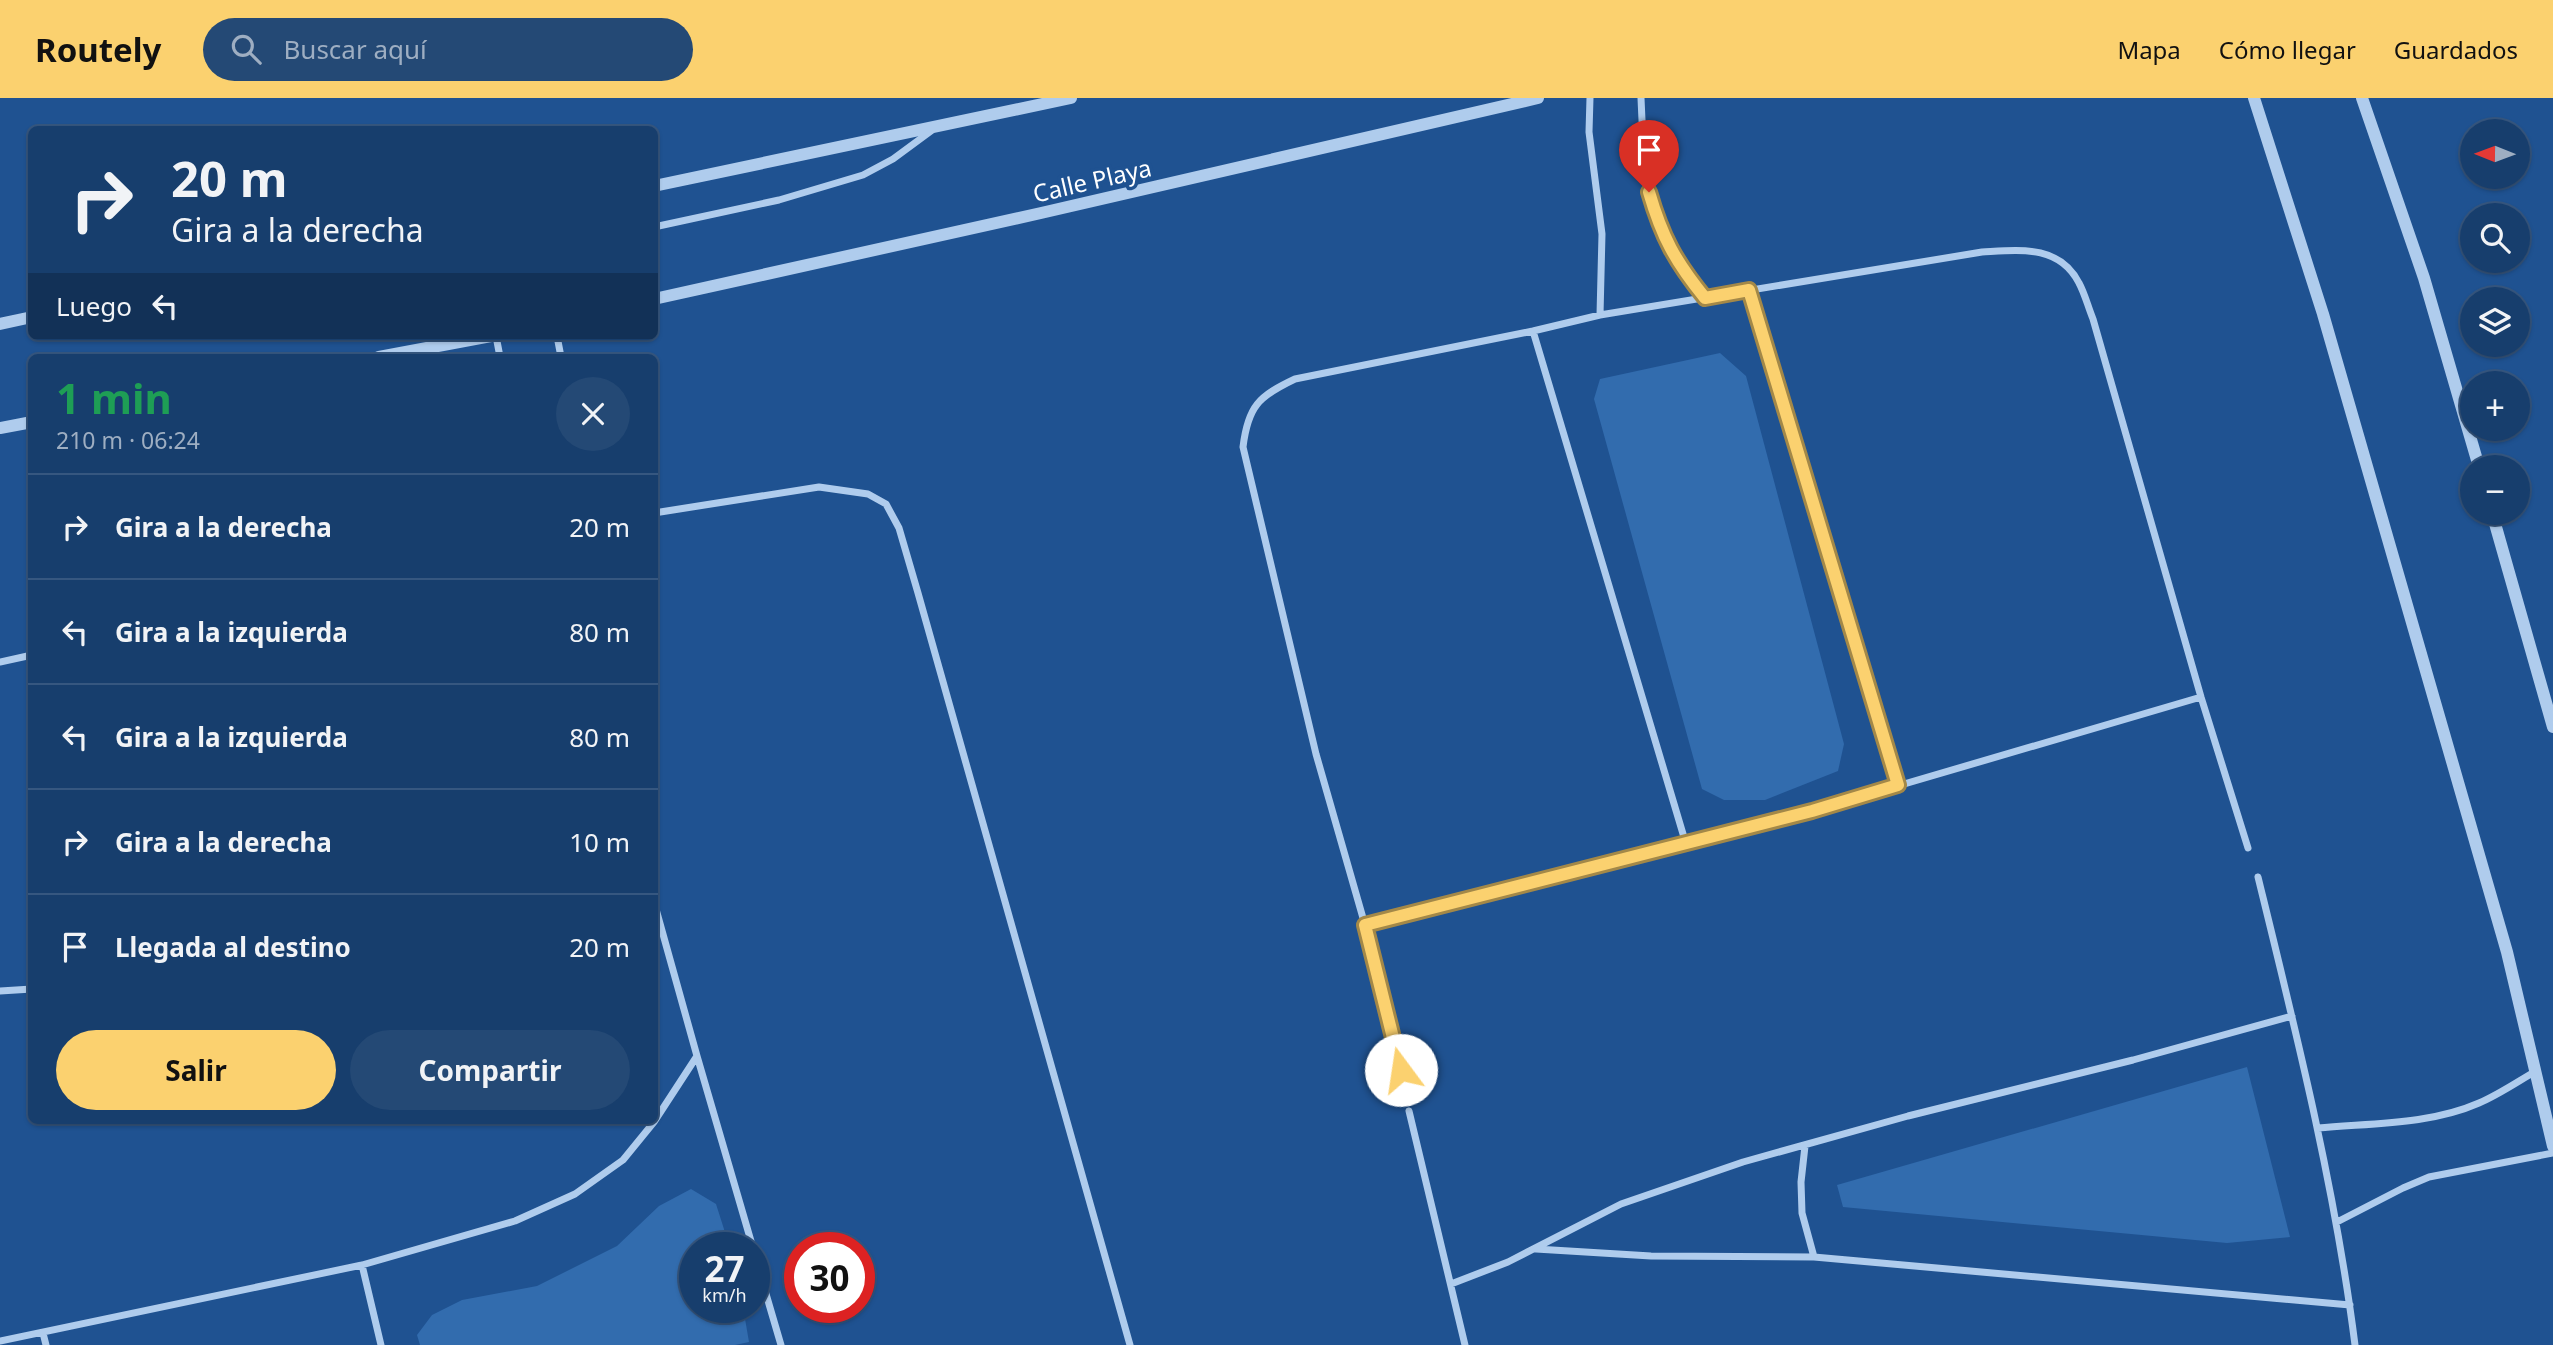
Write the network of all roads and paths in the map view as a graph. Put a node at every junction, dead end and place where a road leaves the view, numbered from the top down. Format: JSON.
{"nodes":[{"id":1,"x":1071,"y":98,"type":"edge"},
{"id":2,"x":1538,"y":98,"type":"edge"},
{"id":3,"x":1590,"y":98,"type":"edge"},
{"id":4,"x":1641,"y":98,"type":"edge"},
{"id":5,"x":2254,"y":98,"type":"edge"},
{"id":6,"x":2362,"y":98,"type":"edge"},
{"id":7,"x":934,"y":128,"type":"junction"},
{"id":8,"x":658,"y":185,"type":"edge"},
{"id":9,"x":658,"y":226,"type":"edge"},
{"id":10,"x":1749,"y":290,"type":"junction"},
{"id":11,"x":658,"y":298,"type":"edge"},
{"id":12,"x":1705,"y":298,"type":"junction"},
{"id":13,"x":1600,"y":315,"type":"junction"},
{"id":14,"x":28,"y":318,"type":"edge"},
{"id":15,"x":0,"y":324,"type":"edge"},
{"id":16,"x":1533,"y":331,"type":"junction"},
{"id":17,"x":472,"y":340,"type":"edge"},
{"id":18,"x":395,"y":354,"type":"edge"},
{"id":19,"x":28,"y":423,"type":"edge"},
{"id":20,"x":0,"y":428,"type":"edge"},
{"id":21,"x":2476,"y":455,"type":"edge"},
{"id":22,"x":658,"y":512,"type":"edge"},
{"id":23,"x":2495,"y":525,"type":"edge"},
{"id":24,"x":28,"y":656,"type":"edge"},
{"id":25,"x":0,"y":662,"type":"edge"},
{"id":26,"x":2201,"y":697,"type":"junction"},
{"id":27,"x":2553,"y":727,"type":"edge"},
{"id":28,"x":1898,"y":785,"type":"junction"},
{"id":29,"x":1686,"y":844,"type":"junction"},
{"id":30,"x":2248,"y":848,"type":"dead end"},
{"id":31,"x":2258,"y":877,"type":"dead end"},
{"id":32,"x":658,"y":916,"type":"edge"},
{"id":33,"x":1365,"y":925,"type":"junction"},
{"id":34,"x":28,"y":989,"type":"edge"},
{"id":35,"x":0,"y":991,"type":"edge"},
{"id":36,"x":2292,"y":1016,"type":"junction"},
{"id":37,"x":697,"y":1055,"type":"junction"},
{"id":38,"x":1401,"y":1070,"type":"dead end"},
{"id":39,"x":2536,"y":1071,"type":"junction"},
{"id":40,"x":1409,"y":1111,"type":"dead end"},
{"id":41,"x":658,"y":1116,"type":"edge"},
{"id":42,"x":2550,"y":1122,"type":"edge"},
{"id":43,"x":652,"y":1124,"type":"edge"},
{"id":44,"x":2318,"y":1128,"type":"junction"},
{"id":45,"x":1805,"y":1146,"type":"junction"},
{"id":46,"x":2553,"y":1146,"type":"edge"},
{"id":47,"x":2553,"y":1153,"type":"edge"},
{"id":48,"x":2337,"y":1222,"type":"junction"},
{"id":49,"x":748,"y":1232,"type":"edge"},
{"id":50,"x":1535,"y":1249,"type":"junction"},
{"id":51,"x":1814,"y":1257,"type":"junction"},
{"id":52,"x":362,"y":1265,"type":"junction"},
{"id":53,"x":1451,"y":1284,"type":"junction"},
{"id":54,"x":2350,"y":1306,"type":"junction"},
{"id":55,"x":770,"y":1308,"type":"edge"},
{"id":56,"x":43,"y":1332,"type":"junction"},
{"id":57,"x":0,"y":1341,"type":"edge"},
{"id":58,"x":46,"y":1345,"type":"edge"},
{"id":59,"x":381,"y":1345,"type":"edge"},
{"id":60,"x":781,"y":1345,"type":"edge"},
{"id":61,"x":1130,"y":1345,"type":"edge"},
{"id":62,"x":1465,"y":1345,"type":"edge"},
{"id":63,"x":2355,"y":1345,"type":"edge"}],
"edges":[{"from":1,"to":7,"type":"street"},
{"from":2,"to":11,"type":"street","name":"Calle Playa"},
{"from":3,"to":13,"type":"street"},
{"from":4,"to":12,"type":"street"},
{"from":5,"to":39,"type":"street"},
{"from":6,"to":21,"type":"street"},
{"from":7,"to":8,"type":"street"},
{"from":7,"to":9,"type":"street"},
{"from":10,"to":12,"type":"street"},
{"from":10,"to":26,"type":"street"},
{"from":10,"to":28,"type":"street"},
{"from":12,"to":13,"type":"street"},
{"from":13,"to":16,"type":"street"},
{"from":14,"to":15,"type":"street"},
{"from":16,"to":29,"type":"street"},
{"from":16,"to":33,"type":"street"},
{"from":17,"to":18,"type":"street"},
{"from":19,"to":20,"type":"street"},
{"from":22,"to":61,"type":"street"},
{"from":23,"to":27,"type":"street"},
{"from":24,"to":25,"type":"street"},
{"from":26,"to":28,"type":"street"},
{"from":26,"to":30,"type":"street"},
{"from":28,"to":29,"type":"street"},
{"from":29,"to":33,"type":"street"},
{"from":31,"to":36,"type":"street"},
{"from":32,"to":37,"type":"street"},
{"from":33,"to":38,"type":"street"},
{"from":34,"to":35,"type":"street"},
{"from":36,"to":44,"type":"street"},
{"from":36,"to":45,"type":"street"},
{"from":37,"to":41,"type":"street"},
{"from":37,"to":49,"type":"street"},
{"from":39,"to":42,"type":"street"},
{"from":39,"to":44,"type":"street"},
{"from":40,"to":53,"type":"street"},
{"from":42,"to":46,"type":"street"},
{"from":43,"to":52,"type":"street"},
{"from":44,"to":48,"type":"street"},
{"from":45,"to":50,"type":"street"},
{"from":45,"to":51,"type":"street"},
{"from":47,"to":48,"type":"street"},
{"from":48,"to":54,"type":"street"},
{"from":50,"to":51,"type":"street"},
{"from":50,"to":53,"type":"street"},
{"from":51,"to":54,"type":"street"},
{"from":52,"to":56,"type":"street"},
{"from":52,"to":59,"type":"street"},
{"from":53,"to":62,"type":"street"},
{"from":54,"to":63,"type":"street"},
{"from":55,"to":60,"type":"street"},
{"from":56,"to":57,"type":"street"},
{"from":56,"to":58,"type":"street"}]}
